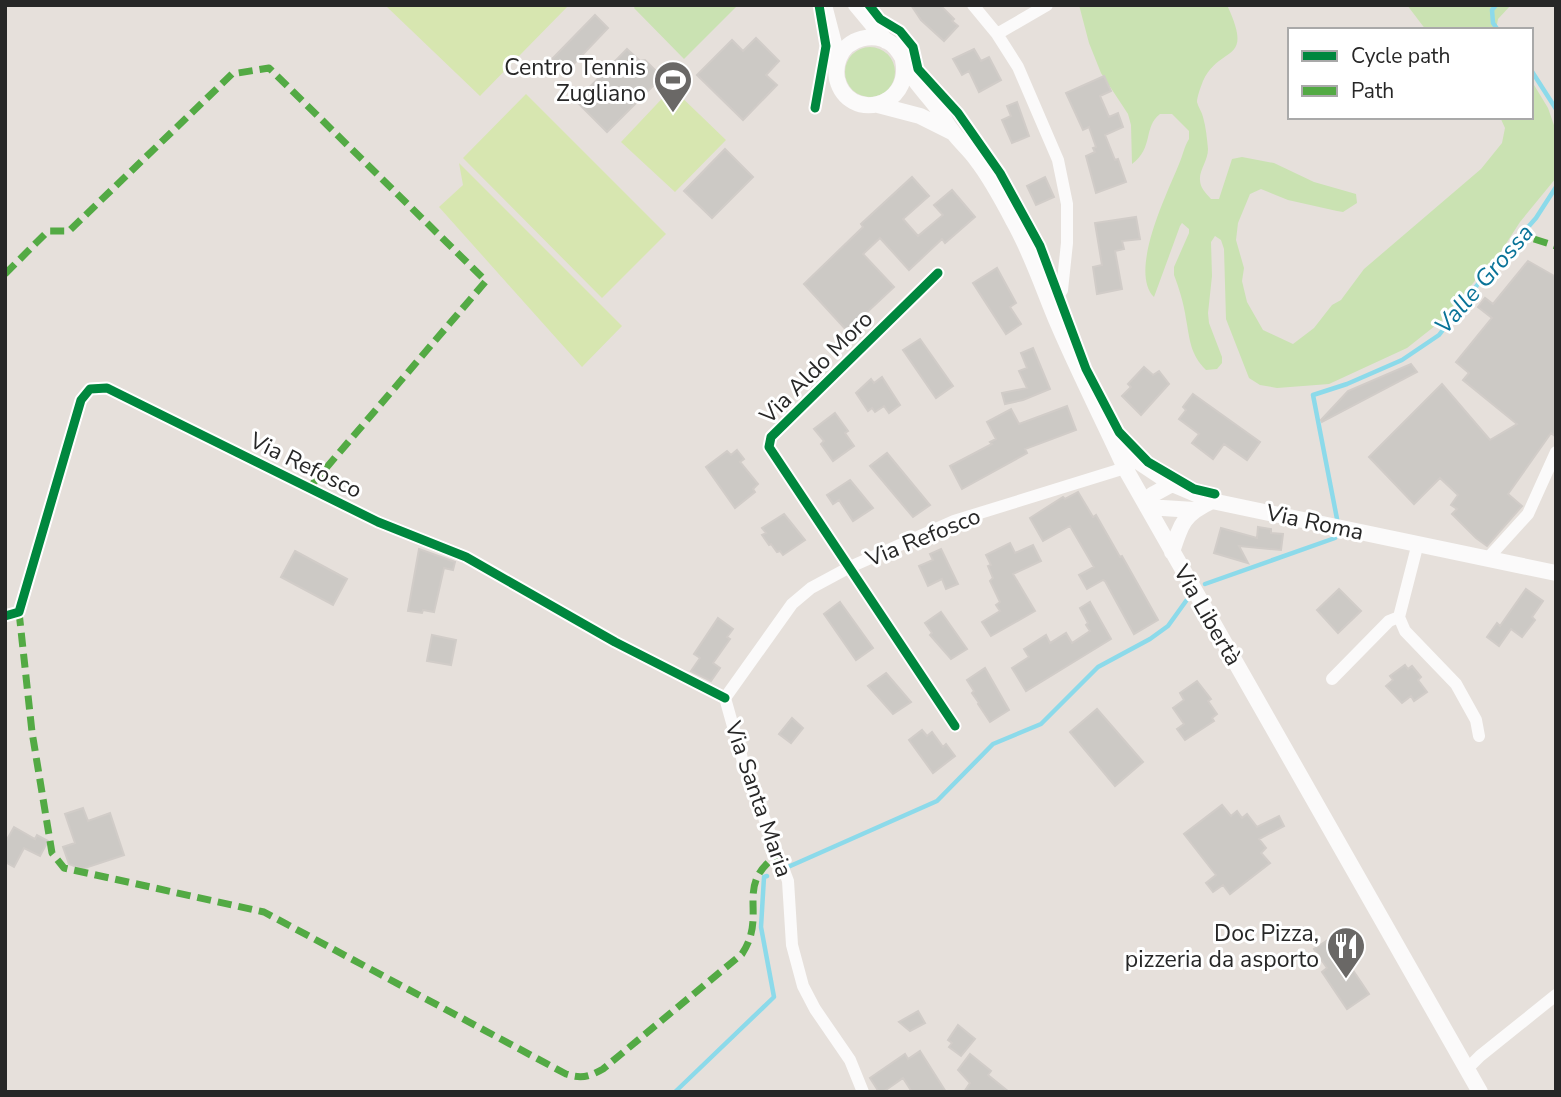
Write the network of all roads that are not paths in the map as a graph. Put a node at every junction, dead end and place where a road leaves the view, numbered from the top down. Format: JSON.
{"nodes":[{"id":1,"x":824,"y":5,"type":"edge"},
{"id":2,"x":856,"y":5,"type":"edge"},
{"id":3,"x":973,"y":5,"type":"edge"},
{"id":4,"x":1047,"y":5,"type":"edge"},
{"id":5,"x":997,"y":34,"type":"junction"},
{"id":6,"x":886,"y":41,"type":"junction"},
{"id":7,"x":838,"y":59,"type":"junction"},
{"id":8,"x":903,"y":60,"type":"junction"},
{"id":9,"x":878,"y":105,"type":"junction"},
{"id":10,"x":952,"y":132,"type":"junction"},
{"id":11,"x":938,"y":273,"type":"dead end"},
{"id":12,"x":1051,"y":306,"type":"junction"},
{"id":13,"x":1115,"y":446,"type":"junction"},
{"id":14,"x":1556,"y":452,"type":"edge"},
{"id":15,"x":1125,"y":468,"type":"junction"},
{"id":16,"x":1172,"y":484,"type":"junction"},
{"id":17,"x":1212,"y":501,"type":"junction"},
{"id":18,"x":1147,"y":507,"type":"junction"},
{"id":19,"x":1194,"y":510,"type":"junction"},
{"id":20,"x":1418,"y":544,"type":"junction"},
{"id":21,"x":1172,"y":551,"type":"junction"},
{"id":22,"x":1488,"y":558,"type":"junction"},
{"id":23,"x":850,"y":567,"type":"junction"},
{"id":24,"x":1556,"y":573,"type":"edge"},
{"id":25,"x":5,"y":616,"type":"edge"},
{"id":26,"x":1399,"y":617,"type":"junction"},
{"id":27,"x":1332,"y":679,"type":"dead end"},
{"id":28,"x":725,"y":698,"type":"junction"},
{"id":29,"x":955,"y":726,"type":"dead end"},
{"id":30,"x":1479,"y":736,"type":"dead end"},
{"id":31,"x":1556,"y":995,"type":"edge"},
{"id":32,"x":1467,"y":1069,"type":"junction"},
{"id":33,"x":863,"y":1092,"type":"edge"},
{"id":34,"x":1480,"y":1092,"type":"edge"}],
"edges":[{"from":1,"to":7,"type":"main road"},
{"from":2,"to":6,"type":"main road"},
{"from":3,"to":5,"type":"street"},
{"from":4,"to":5,"type":"street"},
{"from":5,"to":12,"type":"street"},
{"from":6,"to":7,"type":"main road"},
{"from":6,"to":8,"type":"main road"},
{"from":7,"to":9,"type":"main road"},
{"from":8,"to":9,"type":"main road"},
{"from":8,"to":10,"type":"main road","name":"Via Libertà"},
{"from":9,"to":10,"type":"main road","name":"Via Libertà"},
{"from":10,"to":12,"type":"main road","name":"Via Libertà"},
{"from":11,"to":23,"type":"street","name":"Via Aldo Moro"},
{"from":12,"to":13,"type":"main road","name":"Via Libertà"},
{"from":13,"to":15,"type":"main road","name":"Via Libertà"},
{"from":13,"to":16,"type":"main road","name":"Via Roma"},
{"from":14,"to":22,"type":"street"},
{"from":15,"to":18,"type":"main road","name":"Via Libertà"},
{"from":15,"to":23,"type":"street","name":"Via Refosco"},
{"from":16,"to":17,"type":"main road","name":"Via Roma"},
{"from":16,"to":18,"type":"main road"},
{"from":17,"to":19,"type":"main road"},
{"from":17,"to":20,"type":"main road","name":"Via Roma"},
{"from":18,"to":19,"type":"main road"},
{"from":18,"to":21,"type":"main road","name":"Via Libertà"},
{"from":19,"to":21,"type":"main road"},
{"from":20,"to":22,"type":"main road","name":"Via Roma"},
{"from":20,"to":26,"type":"street"},
{"from":21,"to":32,"type":"main road","name":"Via Libertà"},
{"from":22,"to":24,"type":"main road","name":"Via Roma"},
{"from":23,"to":28,"type":"street","name":"Via Refosco"},
{"from":23,"to":29,"type":"street","name":"Via Aldo Moro"},
{"from":25,"to":28,"type":"street","name":"Via Refosco"},
{"from":26,"to":27,"type":"street"},
{"from":26,"to":30,"type":"street"},
{"from":28,"to":33,"type":"street","name":"Via Santa Maria"},
{"from":31,"to":32,"type":"street"},
{"from":32,"to":34,"type":"main road","name":"Via Libertà"}]}
